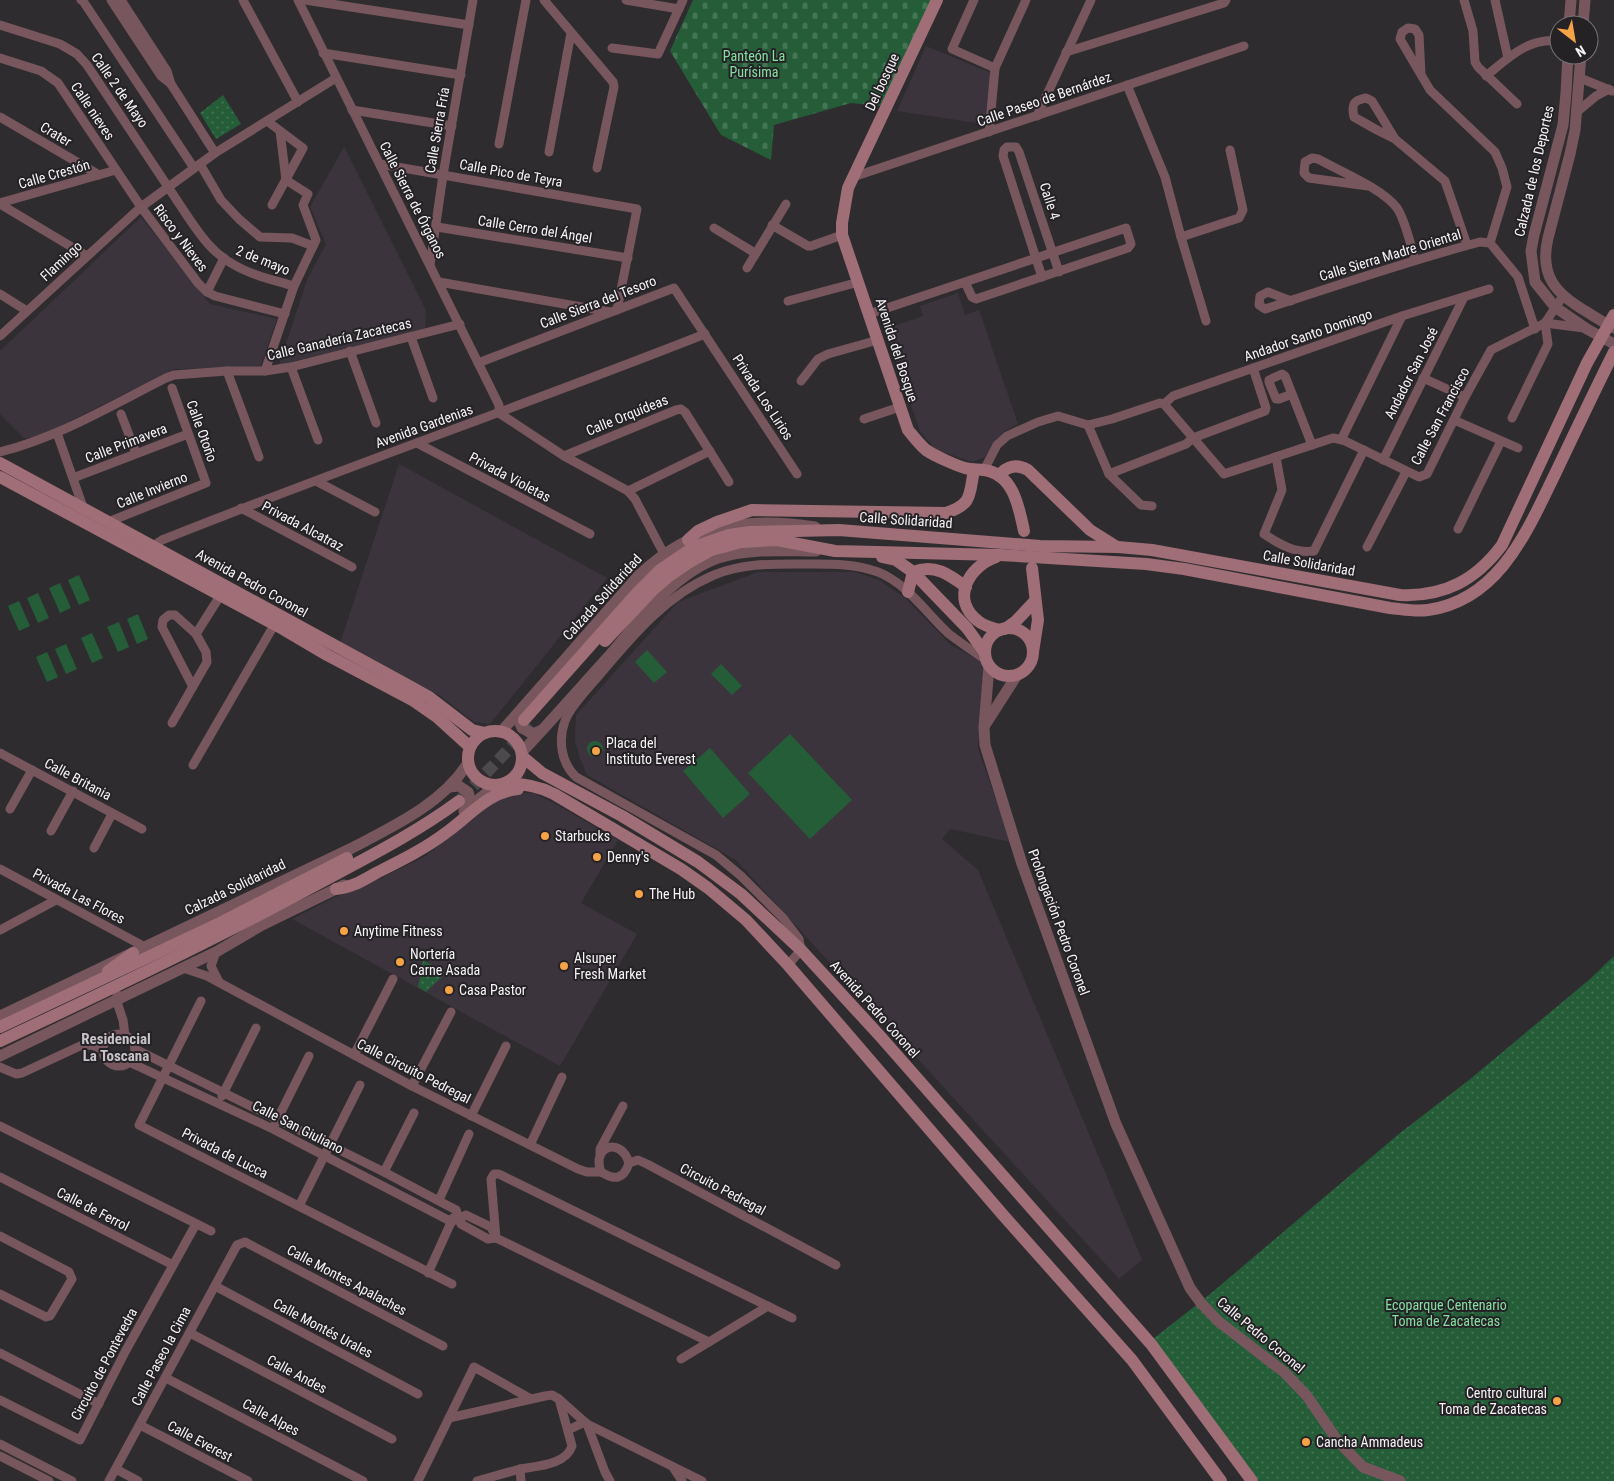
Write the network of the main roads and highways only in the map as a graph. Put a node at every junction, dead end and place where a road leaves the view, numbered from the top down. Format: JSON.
{"nodes":[{"id":1,"x":937,"y":0,"type":"edge"},
{"id":2,"x":853,"y":177,"type":"joint"},
{"id":3,"x":1612,"y":323,"type":"edge"},
{"id":4,"x":1614,"y":352,"type":"edge"},
{"id":5,"x":0,"y":463,"type":"edge"},
{"id":6,"x":979,"y":470,"type":"junction"},
{"id":7,"x":999,"y":476,"type":"junction"},
{"id":8,"x":0,"y":478,"type":"edge"},
{"id":9,"x":839,"y":530,"type":"joint"},
{"id":10,"x":1024,"y":531,"type":"dead end"},
{"id":11,"x":688,"y":540,"type":"road end"},
{"id":12,"x":1118,"y":547,"type":"junction"},
{"id":13,"x":835,"y":551,"type":"joint"},
{"id":14,"x":852,"y":551,"type":"junction"},
{"id":15,"x":1000,"y":555,"type":"junction"},
{"id":16,"x":1032,"y":568,"type":"dead end"},
{"id":17,"x":913,"y":572,"type":"junction"},
{"id":18,"x":966,"y":587,"type":"junction"},
{"id":19,"x":908,"y":592,"type":"road end"},
{"id":20,"x":1035,"y":601,"type":"junction"},
{"id":21,"x":277,"y":620,"type":"junction"},
{"id":22,"x":1002,"y":630,"type":"junction"},
{"id":23,"x":1033,"y":655,"type":"junction"},
{"id":24,"x":986,"y":660,"type":"junction"},
{"id":25,"x":485,"y":733,"type":"junction"},
{"id":26,"x":470,"y":747,"type":"junction"},
{"id":27,"x":523,"y":754,"type":"junction"},
{"id":28,"x":500,"y":785,"type":"junction"},
{"id":29,"x":620,"y":832,"type":"junction"},
{"id":30,"x":336,"y":889,"type":"road end"},
{"id":31,"x":243,"y":924,"type":"junction"},
{"id":32,"x":262,"y":925,"type":"road end"},
{"id":33,"x":139,"y":950,"type":"road end"},
{"id":34,"x":81,"y":990,"type":"junction"},
{"id":35,"x":0,"y":1027,"type":"edge"},
{"id":36,"x":0,"y":1041,"type":"edge"},
{"id":37,"x":1222,"y":1481,"type":"edge"},
{"id":38,"x":1252,"y":1481,"type":"edge"}],
"edges":[{"from":1,"to":2,"type":"main road","name":"Del bosque"},
{"from":2,"to":6,"type":"main road","name":"Avenida del Bosque"},
{"from":3,"to":12,"type":"main road","name":"Calle Solidaridad"},
{"from":4,"to":15,"type":"main road","name":"Calle Solidaridad"},
{"from":5,"to":21,"type":"main road","name":"Avenida Pedro Coronel"},
{"from":6,"to":7,"type":"main road","name":"Avenida del Bosque"},
{"from":6,"to":11,"type":"main road"},
{"from":7,"to":10,"type":"main road"},
{"from":7,"to":12,"type":"main road"},
{"from":8,"to":21,"type":"main road","name":"Avenida Pedro Coronel"},
{"from":9,"to":12,"type":"main road","name":"Calle Solidaridad"},
{"from":9,"to":13,"type":"main road","name":"Calzada Solidaridad"},
{"from":13,"to":14,"type":"main road","name":"Calle Solidaridad"},
{"from":14,"to":15,"type":"main road","name":"Calle Solidaridad"},
{"from":14,"to":17,"type":"main road"},
{"from":15,"to":18,"type":"main road"},
{"from":16,"to":20,"type":"main road"},
{"from":17,"to":18,"type":"main road"},
{"from":17,"to":19,"type":"main road"},
{"from":17,"to":24,"type":"main road"},
{"from":18,"to":22,"type":"main road"},
{"from":20,"to":22,"type":"main road"},
{"from":20,"to":23,"type":"main road"},
{"from":21,"to":25,"type":"main road","name":"Avenida Pedro Coronel"},
{"from":21,"to":26,"type":"main road","name":"Avenida Pedro Coronel"},
{"from":22,"to":23,"type":"main road"},
{"from":22,"to":24,"type":"main road"},
{"from":23,"to":24,"type":"main road"},
{"from":25,"to":26,"type":"main road"},
{"from":25,"to":27,"type":"main road"},
{"from":26,"to":28,"type":"main road"},
{"from":27,"to":28,"type":"main road"},
{"from":27,"to":38,"type":"main road","name":"Avenida Pedro Coronel"},
{"from":28,"to":29,"type":"main road"},
{"from":29,"to":30,"type":"main road"},
{"from":29,"to":37,"type":"main road"},
{"from":31,"to":32,"type":"main road"},
{"from":31,"to":34,"type":"main road","name":"Calzada Solidaridad"},
{"from":31,"to":36,"type":"main road","name":"Calzada Solidaridad"},
{"from":33,"to":34,"type":"main road"},
{"from":34,"to":35,"type":"main road","name":"Calzada Solidaridad"}]}
